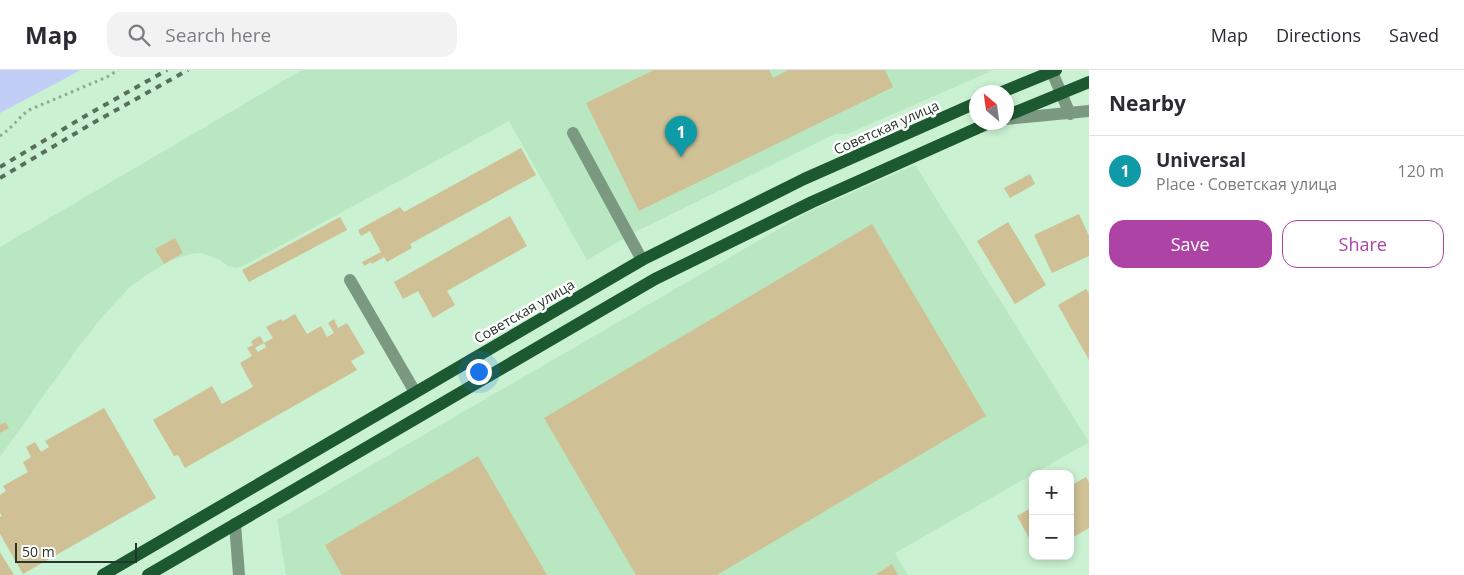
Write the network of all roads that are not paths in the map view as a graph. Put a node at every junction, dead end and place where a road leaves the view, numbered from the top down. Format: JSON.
{"nodes":[{"id":1,"x":1054,"y":71,"type":"edge"},
{"id":2,"x":1089,"y":82,"type":"edge"},
{"id":3,"x":1014,"y":87,"type":"edge"},
{"id":4,"x":1061,"y":94,"type":"junction"},
{"id":5,"x":969,"y":106,"type":"edge"},
{"id":6,"x":1089,"y":111,"type":"edge"},
{"id":7,"x":1070,"y":114,"type":"junction"},
{"id":8,"x":1014,"y":115,"type":"edge"},
{"id":9,"x":1014,"y":118,"type":"edge"},
{"id":10,"x":973,"y":130,"type":"edge"},
{"id":11,"x":573,"y":133,"type":"dead end"},
{"id":12,"x":642,"y":260,"type":"junction"},
{"id":13,"x":350,"y":280,"type":"dead end"},
{"id":14,"x":415,"y":392,"type":"junction"},
{"id":15,"x":235,"y":524,"type":"junction"},
{"id":16,"x":103,"y":575,"type":"edge"},
{"id":17,"x":148,"y":575,"type":"edge"},
{"id":18,"x":238,"y":575,"type":"edge"}],
"edges":[{"from":1,"to":3,"type":"main road"},
{"from":1,"to":4,"type":"lane"},
{"from":2,"to":4,"type":"main road"},
{"from":4,"to":7,"type":"lane"},
{"from":4,"to":8,"type":"main road"},
{"from":5,"to":12,"type":"main road","name":"Советская улица"},
{"from":6,"to":7,"type":"lane"},
{"from":7,"to":9,"type":"lane"},
{"from":10,"to":15,"type":"main road"},
{"from":11,"to":12,"type":"lane"},
{"from":12,"to":14,"type":"main road","name":"Советская улица"},
{"from":13,"to":14,"type":"lane"},
{"from":14,"to":16,"type":"main road","name":"Советская улица"},
{"from":15,"to":17,"type":"main road"},
{"from":15,"to":18,"type":"lane"}]}
